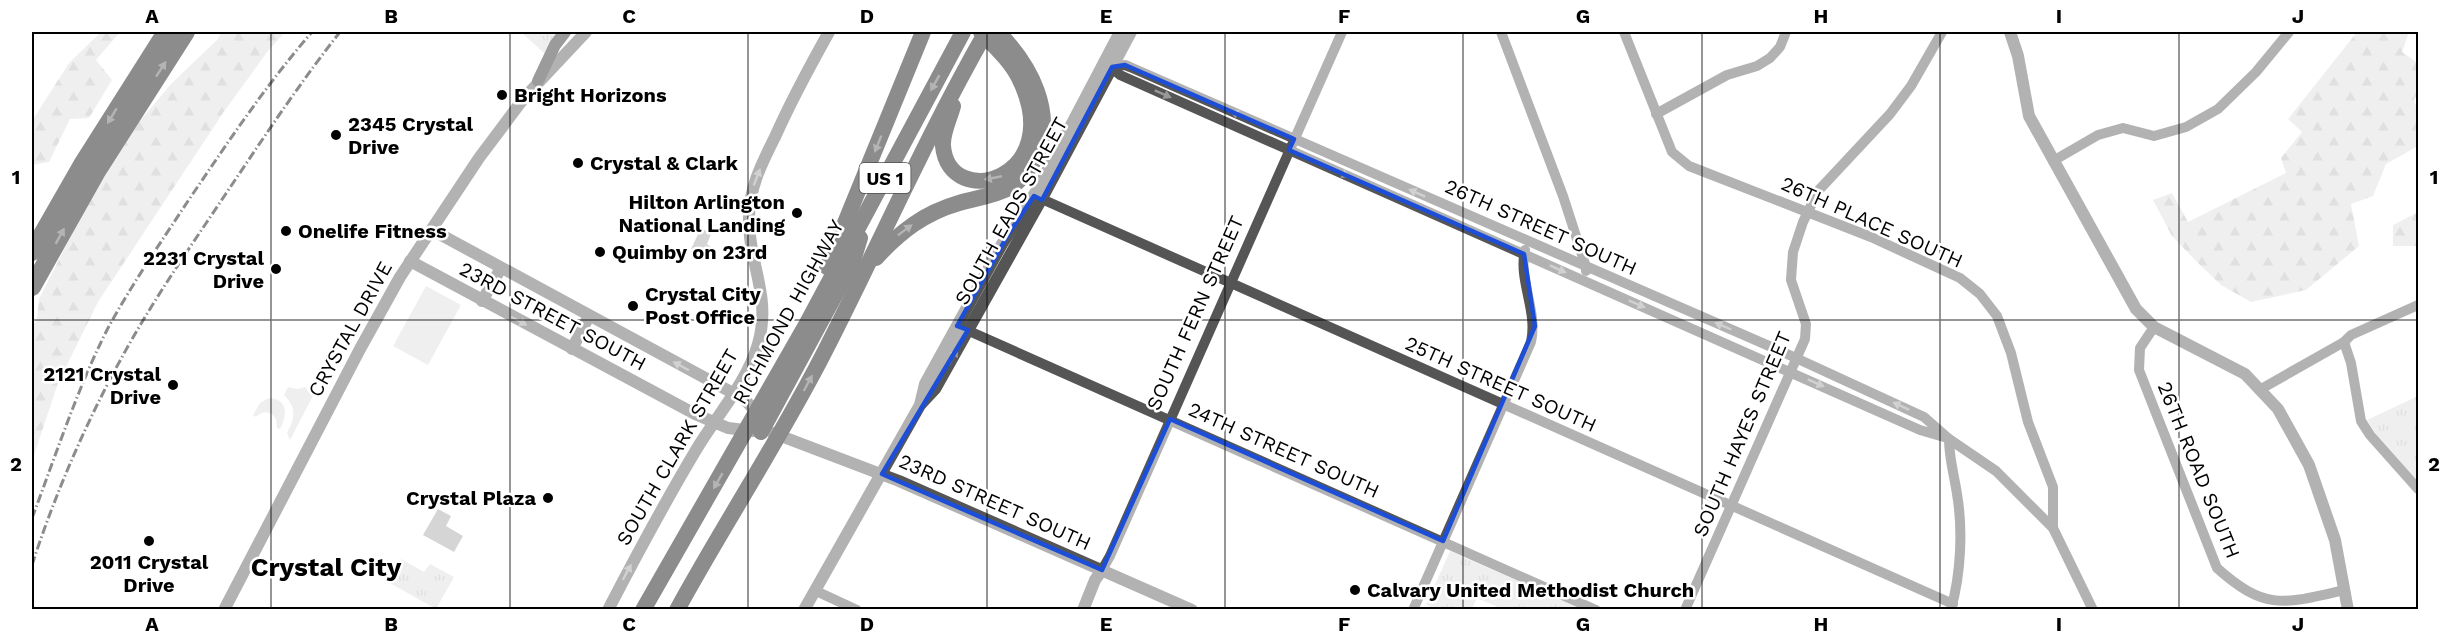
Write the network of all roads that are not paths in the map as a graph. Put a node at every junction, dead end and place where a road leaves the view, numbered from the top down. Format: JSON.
{"nodes":[{"id":1,"x":166,"y":32,"type":"edge"},
{"id":2,"x":186,"y":32,"type":"edge"},
{"id":3,"x":565,"y":32,"type":"edge"},
{"id":4,"x":586,"y":32,"type":"edge"},
{"id":5,"x":829,"y":32,"type":"edge"},
{"id":6,"x":923,"y":32,"type":"edge"},
{"id":7,"x":963,"y":32,"type":"edge"},
{"id":8,"x":981,"y":32,"type":"edge"},
{"id":9,"x":986,"y":32,"type":"edge"},
{"id":10,"x":998,"y":32,"type":"edge"},
{"id":11,"x":1120,"y":32,"type":"edge"},
{"id":12,"x":1131,"y":32,"type":"edge"},
{"id":13,"x":1342,"y":32,"type":"edge"},
{"id":14,"x":1501,"y":32,"type":"edge"},
{"id":15,"x":1624,"y":32,"type":"edge"},
{"id":16,"x":1786,"y":32,"type":"edge"},
{"id":17,"x":1942,"y":32,"type":"edge"},
{"id":18,"x":2010,"y":32,"type":"edge"},
{"id":19,"x":2289,"y":32,"type":"edge"},
{"id":20,"x":1107,"y":65,"type":"junction"},
{"id":21,"x":1024,"y":74,"type":"junction"},
{"id":22,"x":961,"y":76,"type":"junction"},
{"id":23,"x":538,"y":81,"type":"junction"},
{"id":24,"x":1656,"y":114,"type":"junction"},
{"id":25,"x":1294,"y":139,"type":"junction"},
{"id":26,"x":1289,"y":150,"type":"junction"},
{"id":27,"x":2053,"y":161,"type":"junction"},
{"id":28,"x":1038,"y":198,"type":"junction"},
{"id":29,"x":1808,"y":211,"type":"junction"},
{"id":30,"x":866,"y":214,"type":"junction"},
{"id":31,"x":432,"y":230,"type":"junction"},
{"id":32,"x":1527,"y":241,"type":"junction"},
{"id":33,"x":32,"y":252,"type":"edge"},
{"id":34,"x":1524,"y":254,"type":"junction"},
{"id":35,"x":410,"y":261,"type":"junction"},
{"id":36,"x":1586,"y":267,"type":"junction"},
{"id":37,"x":501,"y":268,"type":"junction"},
{"id":38,"x":864,"y":272,"type":"junction"},
{"id":39,"x":1584,"y":280,"type":"junction"},
{"id":40,"x":1230,"y":284,"type":"junction"},
{"id":41,"x":32,"y":287,"type":"edge"},
{"id":42,"x":482,"y":301,"type":"junction"},
{"id":43,"x":2418,"y":305,"type":"edge"},
{"id":44,"x":589,"y":316,"type":"junction"},
{"id":45,"x":806,"y":324,"type":"junction"},
{"id":46,"x":2154,"y":327,"type":"junction"},
{"id":47,"x":962,"y":328,"type":"junction"},
{"id":48,"x":2344,"y":342,"type":"junction"},
{"id":49,"x":572,"y":349,"type":"junction"},
{"id":50,"x":1796,"y":358,"type":"junction"},
{"id":51,"x":1791,"y":372,"type":"junction"},
{"id":52,"x":2261,"y":389,"type":"junction"},
{"id":53,"x":732,"y":394,"type":"junction"},
{"id":54,"x":1504,"y":405,"type":"junction"},
{"id":55,"x":1170,"y":419,"type":"junction"},
{"id":56,"x":714,"y":422,"type":"junction"},
{"id":57,"x":758,"y":424,"type":"junction"},
{"id":58,"x":780,"y":434,"type":"junction"},
{"id":59,"x":1949,"y":439,"type":"junction"},
{"id":60,"x":882,"y":474,"type":"junction"},
{"id":61,"x":2418,"y":489,"type":"edge"},
{"id":62,"x":1732,"y":506,"type":"junction"},
{"id":63,"x":2053,"y":528,"type":"junction"},
{"id":64,"x":1443,"y":541,"type":"junction"},
{"id":65,"x":1102,"y":570,"type":"junction"},
{"id":66,"x":2344,"y":590,"type":"junction"},
{"id":67,"x":816,"y":591,"type":"junction"},
{"id":68,"x":1952,"y":607,"type":"edge"},
{"id":69,"x":224,"y":609,"type":"edge"},
{"id":70,"x":608,"y":609,"type":"edge"},
{"id":71,"x":643,"y":609,"type":"edge"},
{"id":72,"x":677,"y":609,"type":"edge"},
{"id":73,"x":804,"y":609,"type":"edge"},
{"id":74,"x":856,"y":609,"type":"edge"},
{"id":75,"x":1083,"y":609,"type":"edge"},
{"id":76,"x":1192,"y":609,"type":"edge"},
{"id":77,"x":1413,"y":609,"type":"edge"},
{"id":78,"x":1596,"y":609,"type":"edge"},
{"id":79,"x":1685,"y":609,"type":"edge"},
{"id":80,"x":2092,"y":609,"type":"edge"},
{"id":81,"x":2348,"y":609,"type":"edge"}],
"edges":[{"from":1,"to":33,"type":"highway","one_way":true},
{"from":41,"to":2,"type":"highway","one_way":true},
{"from":3,"to":23,"type":"main road"},
{"from":4,"to":23,"type":"street","name":"CRYSTAL DRIVE"},
{"from":53,"to":5,"type":"street","name":"SOUTH CLARK STREET","one_way":true},
{"from":6,"to":45,"type":"highway","one_way":true},
{"from":7,"to":30,"type":"highway","name":"RICHMOND HIGHWAY","number":"US 1","one_way":true},
{"from":8,"to":21,"type":"highway"},
{"from":9,"to":22,"type":"highway","number":"US 1"},
{"from":10,"to":21,"type":"highway"},
{"from":11,"to":20,"type":"street","name":"SOUTH EADS STREET"},
{"from":12,"to":20,"type":"street","name":"SOUTH EADS STREET"},
{"from":13,"to":25,"type":"street","name":"SOUTH FERN STREET"},
{"from":14,"to":36,"type":"street"},
{"from":15,"to":24,"type":"street","name":"26TH PLACE SOUTH"},
{"from":16,"to":24,"type":"street"},
{"from":17,"to":29,"type":"street","name":"SOUTH HAYES STREET"},
{"from":18,"to":27,"type":"street"},
{"from":19,"to":27,"type":"street"},
{"from":25,"to":20,"type":"street","name":"26TH STREET SOUTH","one_way":true},
{"from":20,"to":26,"type":"street","name":"26TH STREET SOUTH","one_way":true},
{"from":20,"to":28,"type":"street","name":"SOUTH EADS STREET"},
{"from":21,"to":22,"type":"highway","one_way":true},
{"from":38,"to":21,"type":"highway","one_way":true},
{"from":22,"to":38,"type":"highway","number":"US 1"},
{"from":23,"to":31,"type":"street","name":"CRYSTAL DRIVE"},
{"from":24,"to":29,"type":"street","name":"26TH PLACE SOUTH"},
{"from":25,"to":26,"type":"street","name":"SOUTH FERN STREET"},
{"from":32,"to":25,"type":"street","name":"26TH STREET SOUTH","one_way":true},
{"from":26,"to":34,"type":"street","name":"26TH STREET SOUTH","one_way":true},
{"from":26,"to":40,"type":"street","name":"SOUTH FERN STREET"},
{"from":27,"to":46,"type":"street"},
{"from":28,"to":40,"type":"street","name":"25TH STREET SOUTH"},
{"from":28,"to":47,"type":"street","name":"SOUTH EADS STREET"},
{"from":29,"to":50,"type":"street","name":"SOUTH HAYES STREET"},
{"from":29,"to":63,"type":"street","name":"26TH PLACE SOUTH"},
{"from":30,"to":45,"type":"highway","name":"RICHMOND HIGHWAY","number":"US 1"},
{"from":30,"to":57,"type":"highway"},
{"from":31,"to":35,"type":"street","name":"CRYSTAL DRIVE"},
{"from":31,"to":37,"type":"street","name":"23RD STREET SOUTH"},
{"from":32,"to":34,"type":"street"},
{"from":32,"to":36,"type":"street","name":"26TH STREET SOUTH"},
{"from":34,"to":39,"type":"street","name":"26TH STREET SOUTH","one_way":true},
{"from":34,"to":54,"type":"street"},
{"from":35,"to":42,"type":"street","name":"23RD STREET SOUTH"},
{"from":35,"to":69,"type":"street","name":"CRYSTAL DRIVE"},
{"from":36,"to":39,"type":"street"},
{"from":50,"to":36,"type":"street","name":"26TH STREET SOUTH","one_way":true},
{"from":37,"to":42,"type":"street"},
{"from":37,"to":44,"type":"street","name":"23RD STREET SOUTH"},
{"from":58,"to":38,"type":"highway","number":"US 1","one_way":true},
{"from":39,"to":51,"type":"street","name":"26TH STREET SOUTH","one_way":true},
{"from":40,"to":54,"type":"street","name":"25TH STREET SOUTH"},
{"from":40,"to":55,"type":"street","name":"SOUTH FERN STREET"},
{"from":42,"to":49,"type":"street","name":"23RD STREET SOUTH","one_way":true},
{"from":43,"to":48,"type":"street"},
{"from":44,"to":49,"type":"street"},
{"from":53,"to":44,"type":"street","name":"23RD STREET SOUTH","one_way":true},
{"from":45,"to":57,"type":"highway","name":"RICHMOND HIGHWAY","number":"US 1"},
{"from":46,"to":52,"type":"street"},
{"from":46,"to":66,"type":"street","name":"26TH ROAD SOUTH"},
{"from":47,"to":55,"type":"street","name":"24TH STREET SOUTH"},
{"from":47,"to":60,"type":"street","name":"SOUTH EADS STREET"},
{"from":48,"to":52,"type":"street"},
{"from":48,"to":61,"type":"street"},
{"from":49,"to":56,"type":"street","name":"23RD STREET SOUTH"},
{"from":50,"to":51,"type":"street","name":"SOUTH HAYES STREET"},
{"from":59,"to":50,"type":"street","name":"26TH STREET SOUTH","one_way":true},
{"from":51,"to":59,"type":"street","name":"26TH STREET SOUTH","one_way":true},
{"from":51,"to":62,"type":"street","name":"SOUTH HAYES STREET"},
{"from":52,"to":66,"type":"street"},
{"from":53,"to":56,"type":"street","name":"SOUTH CLARK STREET"},
{"from":53,"to":57,"type":"street","name":"23RD STREET SOUTH"},
{"from":54,"to":62,"type":"street","name":"25TH STREET SOUTH"},
{"from":54,"to":64,"type":"street"},
{"from":55,"to":64,"type":"street","name":"24TH STREET SOUTH"},
{"from":55,"to":65,"type":"street","name":"SOUTH FERN STREET"},
{"from":56,"to":57,"type":"street","name":"23RD STREET SOUTH"},
{"from":70,"to":56,"type":"street","name":"SOUTH CLARK STREET","one_way":true},
{"from":57,"to":58,"type":"street","name":"23RD STREET SOUTH"},
{"from":57,"to":71,"type":"highway","name":"RICHMOND HIGHWAY","number":"US 1","one_way":true},
{"from":58,"to":60,"type":"street","name":"23RD STREET SOUTH"},
{"from":58,"to":72,"type":"highway","number":"US 1"},
{"from":59,"to":63,"type":"street","name":"26TH STREET SOUTH"},
{"from":59,"to":68,"type":"street"},
{"from":60,"to":65,"type":"street","name":"23RD STREET SOUTH"},
{"from":60,"to":67,"type":"street","name":"SOUTH EADS STREET"},
{"from":62,"to":68,"type":"street","name":"25TH STREET SOUTH"},
{"from":62,"to":79,"type":"street","name":"SOUTH HAYES STREET"},
{"from":63,"to":80,"type":"street","name":"26TH STREET SOUTH"},
{"from":64,"to":77,"type":"street"},
{"from":64,"to":78,"type":"street","name":"24TH STREET SOUTH"},
{"from":65,"to":75,"type":"street","name":"SOUTH FERN STREET"},
{"from":65,"to":76,"type":"street","name":"23RD STREET SOUTH"},
{"from":66,"to":81,"type":"street"},
{"from":67,"to":73,"type":"street","name":"SOUTH EADS STREET"},
{"from":67,"to":74,"type":"street"}]}
